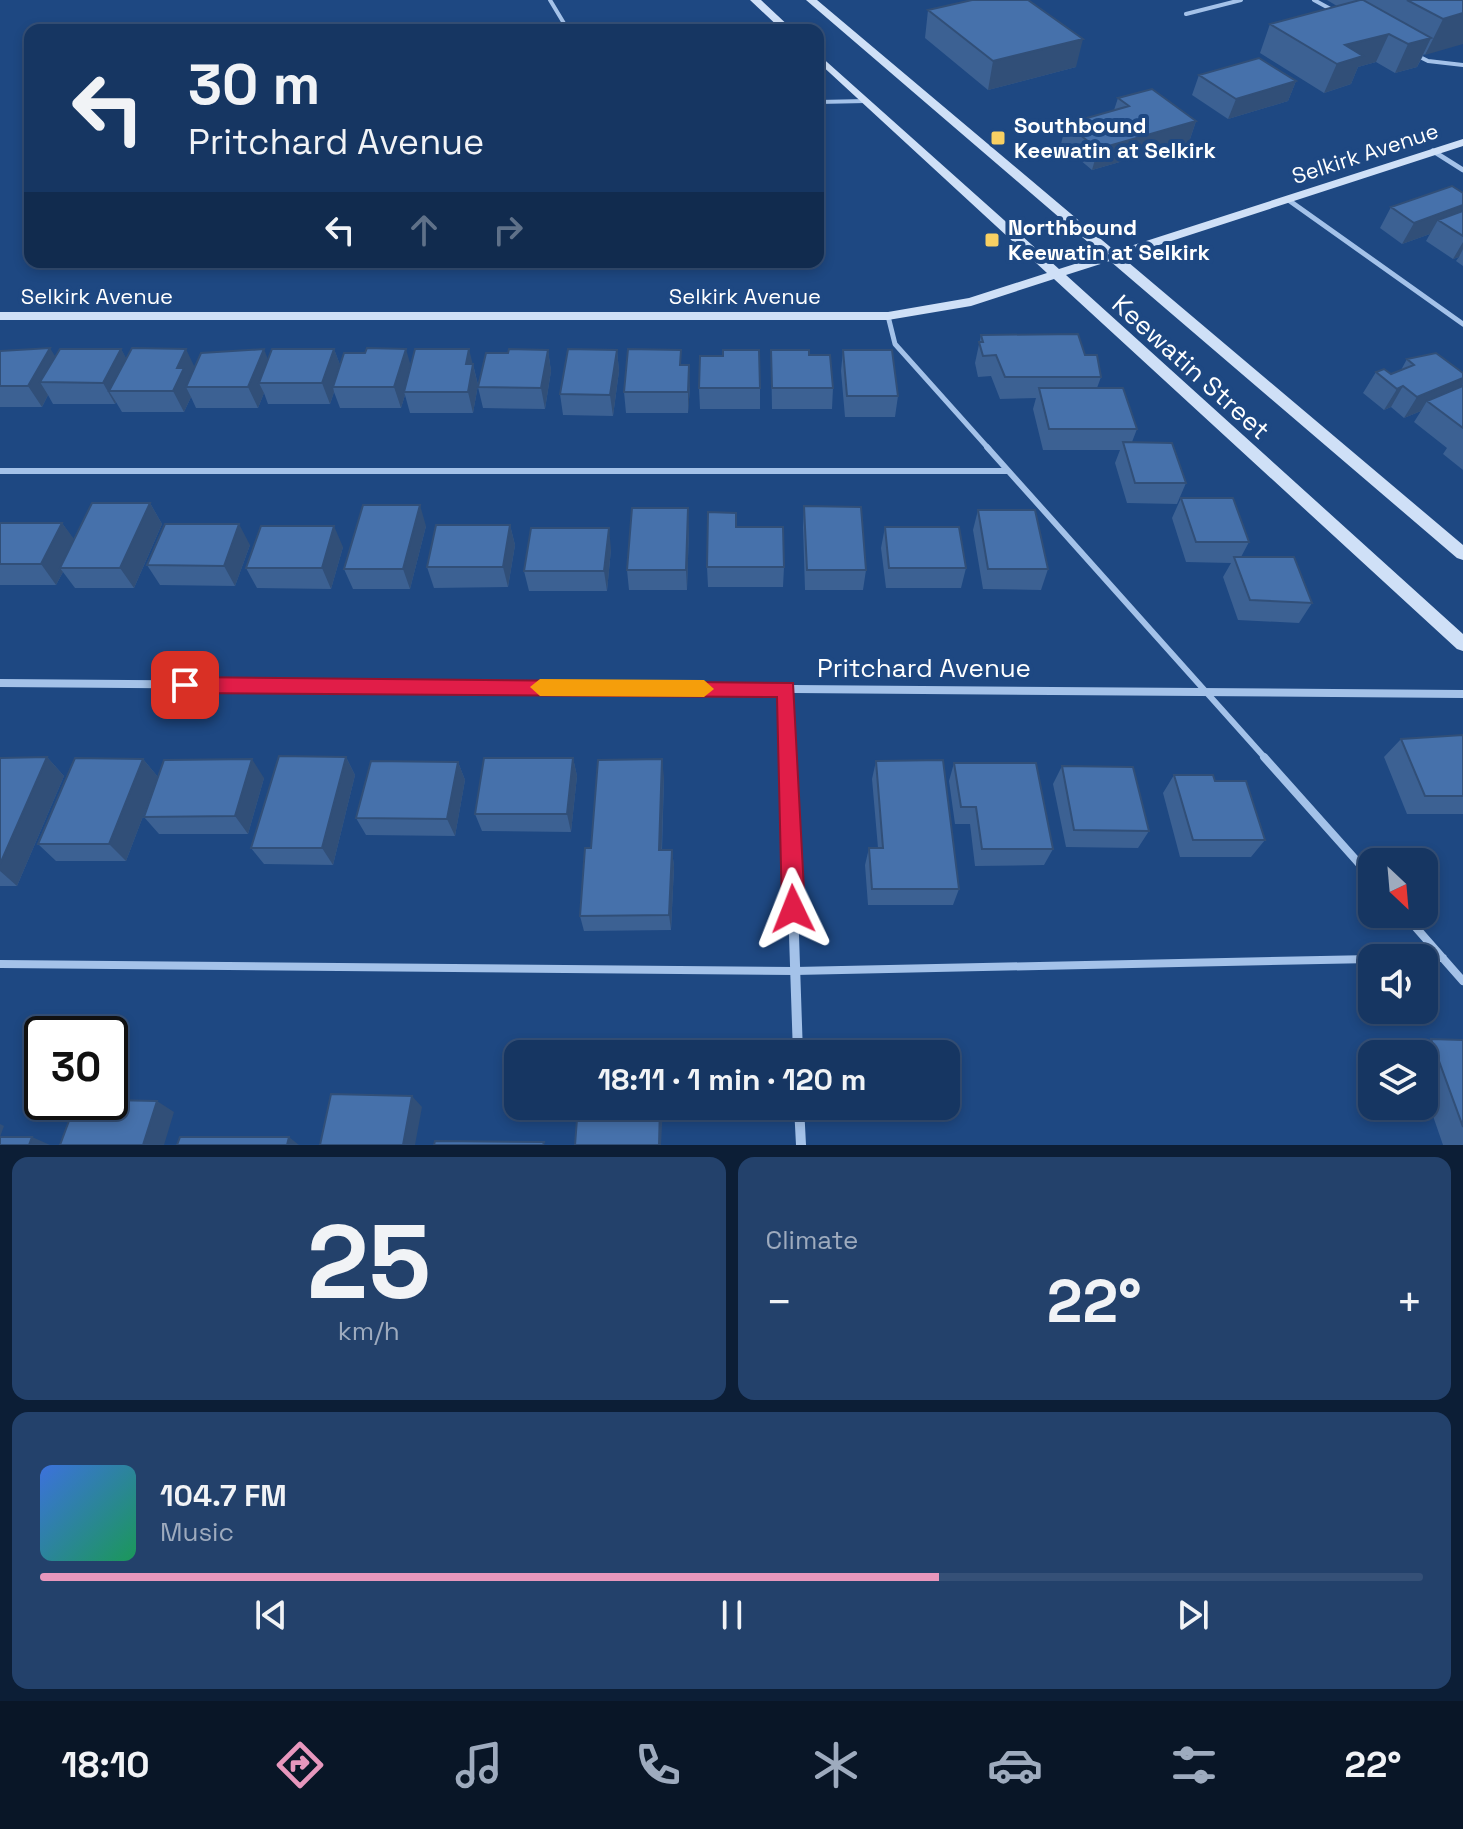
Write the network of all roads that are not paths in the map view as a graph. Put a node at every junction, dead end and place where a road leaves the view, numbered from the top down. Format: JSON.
{"nodes":[{"id":1,"x":550,"y":0,"type":"edge"},
{"id":2,"x":755,"y":0,"type":"edge"},
{"id":3,"x":811,"y":0,"type":"edge"},
{"id":4,"x":1241,"y":0,"type":"edge"},
{"id":5,"x":1314,"y":0,"type":"edge"},
{"id":6,"x":1186,"y":14,"type":"dead end"},
{"id":7,"x":1339,"y":14,"type":"edge"},
{"id":8,"x":564,"y":24,"type":"edge"},
{"id":9,"x":781,"y":24,"type":"edge"},
{"id":10,"x":1415,"y":54,"type":"edge"},
{"id":11,"x":824,"y":62,"type":"edge"},
{"id":12,"x":1463,"y":65,"type":"edge"},
{"id":13,"x":866,"y":101,"type":"junction"},
{"id":14,"x":824,"y":102,"type":"edge"},
{"id":15,"x":1463,"y":142,"type":"edge"},
{"id":16,"x":1433,"y":151,"type":"junction"},
{"id":17,"x":1463,"y":170,"type":"edge"},
{"id":18,"x":1287,"y":199,"type":"junction"},
{"id":19,"x":1111,"y":257,"type":"junction"},
{"id":20,"x":1054,"y":275,"type":"junction"},
{"id":21,"x":0,"y":316,"type":"edge"},
{"id":22,"x":888,"y":316,"type":"junction"},
{"id":23,"x":1463,"y":324,"type":"edge"},
{"id":24,"x":0,"y":471,"type":"edge"},
{"id":25,"x":1007,"y":471,"type":"junction"},
{"id":26,"x":1463,"y":554,"type":"edge"},
{"id":27,"x":1463,"y":644,"type":"edge"},
{"id":28,"x":0,"y":683,"type":"edge"},
{"id":29,"x":786,"y":689,"type":"junction"},
{"id":30,"x":1208,"y":692,"type":"junction"},
{"id":31,"x":1463,"y":694,"type":"edge"},
{"id":32,"x":1358,"y":862,"type":"edge"},
{"id":33,"x":1416,"y":928,"type":"edge"},
{"id":34,"x":1438,"y":958,"type":"edge"},
{"id":35,"x":1443,"y":958,"type":"junction"},
{"id":36,"x":1358,"y":959,"type":"edge"},
{"id":37,"x":0,"y":964,"type":"edge"},
{"id":38,"x":795,"y":971,"type":"junction"},
{"id":39,"x":1463,"y":981,"type":"edge"},
{"id":40,"x":797,"y":1040,"type":"edge"},
{"id":41,"x":800,"y":1120,"type":"edge"},
{"id":42,"x":801,"y":1145,"type":"edge"}],
"edges":[{"from":1,"to":8,"type":"lane"},
{"from":2,"to":9,"type":"main road"},
{"from":3,"to":19,"type":"main road","name":"Keewatin Street"},
{"from":4,"to":6,"type":"lane"},
{"from":5,"to":7,"type":"lane"},
{"from":10,"to":12,"type":"lane"},
{"from":11,"to":13,"type":"main road","name":"Keewatin Street"},
{"from":13,"to":14,"type":"lane"},
{"from":13,"to":20,"type":"main road","name":"Keewatin Street"},
{"from":15,"to":16,"type":"main road","name":"Selkirk Avenue"},
{"from":16,"to":17,"type":"street"},
{"from":16,"to":18,"type":"main road","name":"Selkirk Avenue"},
{"from":18,"to":19,"type":"main road","name":"Selkirk Avenue"},
{"from":18,"to":23,"type":"lane"},
{"from":19,"to":20,"type":"main road","name":"Selkirk Avenue"},
{"from":19,"to":26,"type":"main road","name":"Keewatin Street"},
{"from":20,"to":22,"type":"main road","name":"Selkirk Avenue"},
{"from":20,"to":27,"type":"main road","name":"Keewatin Street"},
{"from":21,"to":22,"type":"main road","name":"Selkirk Avenue"},
{"from":22,"to":25,"type":"lane"},
{"from":24,"to":25,"type":"lane"},
{"from":25,"to":30,"type":"lane"},
{"from":28,"to":29,"type":"street","name":"Pritchard Avenue"},
{"from":29,"to":30,"type":"street","name":"Pritchard Avenue"},
{"from":29,"to":38,"type":"street"},
{"from":30,"to":31,"type":"street","name":"Pritchard Avenue"},
{"from":30,"to":32,"type":"lane"},
{"from":33,"to":35,"type":"lane"},
{"from":34,"to":35,"type":"lane"},
{"from":35,"to":39,"type":"lane"},
{"from":36,"to":38,"type":"lane"},
{"from":37,"to":38,"type":"lane"},
{"from":38,"to":40,"type":"street"},
{"from":41,"to":42,"type":"street"}]}
